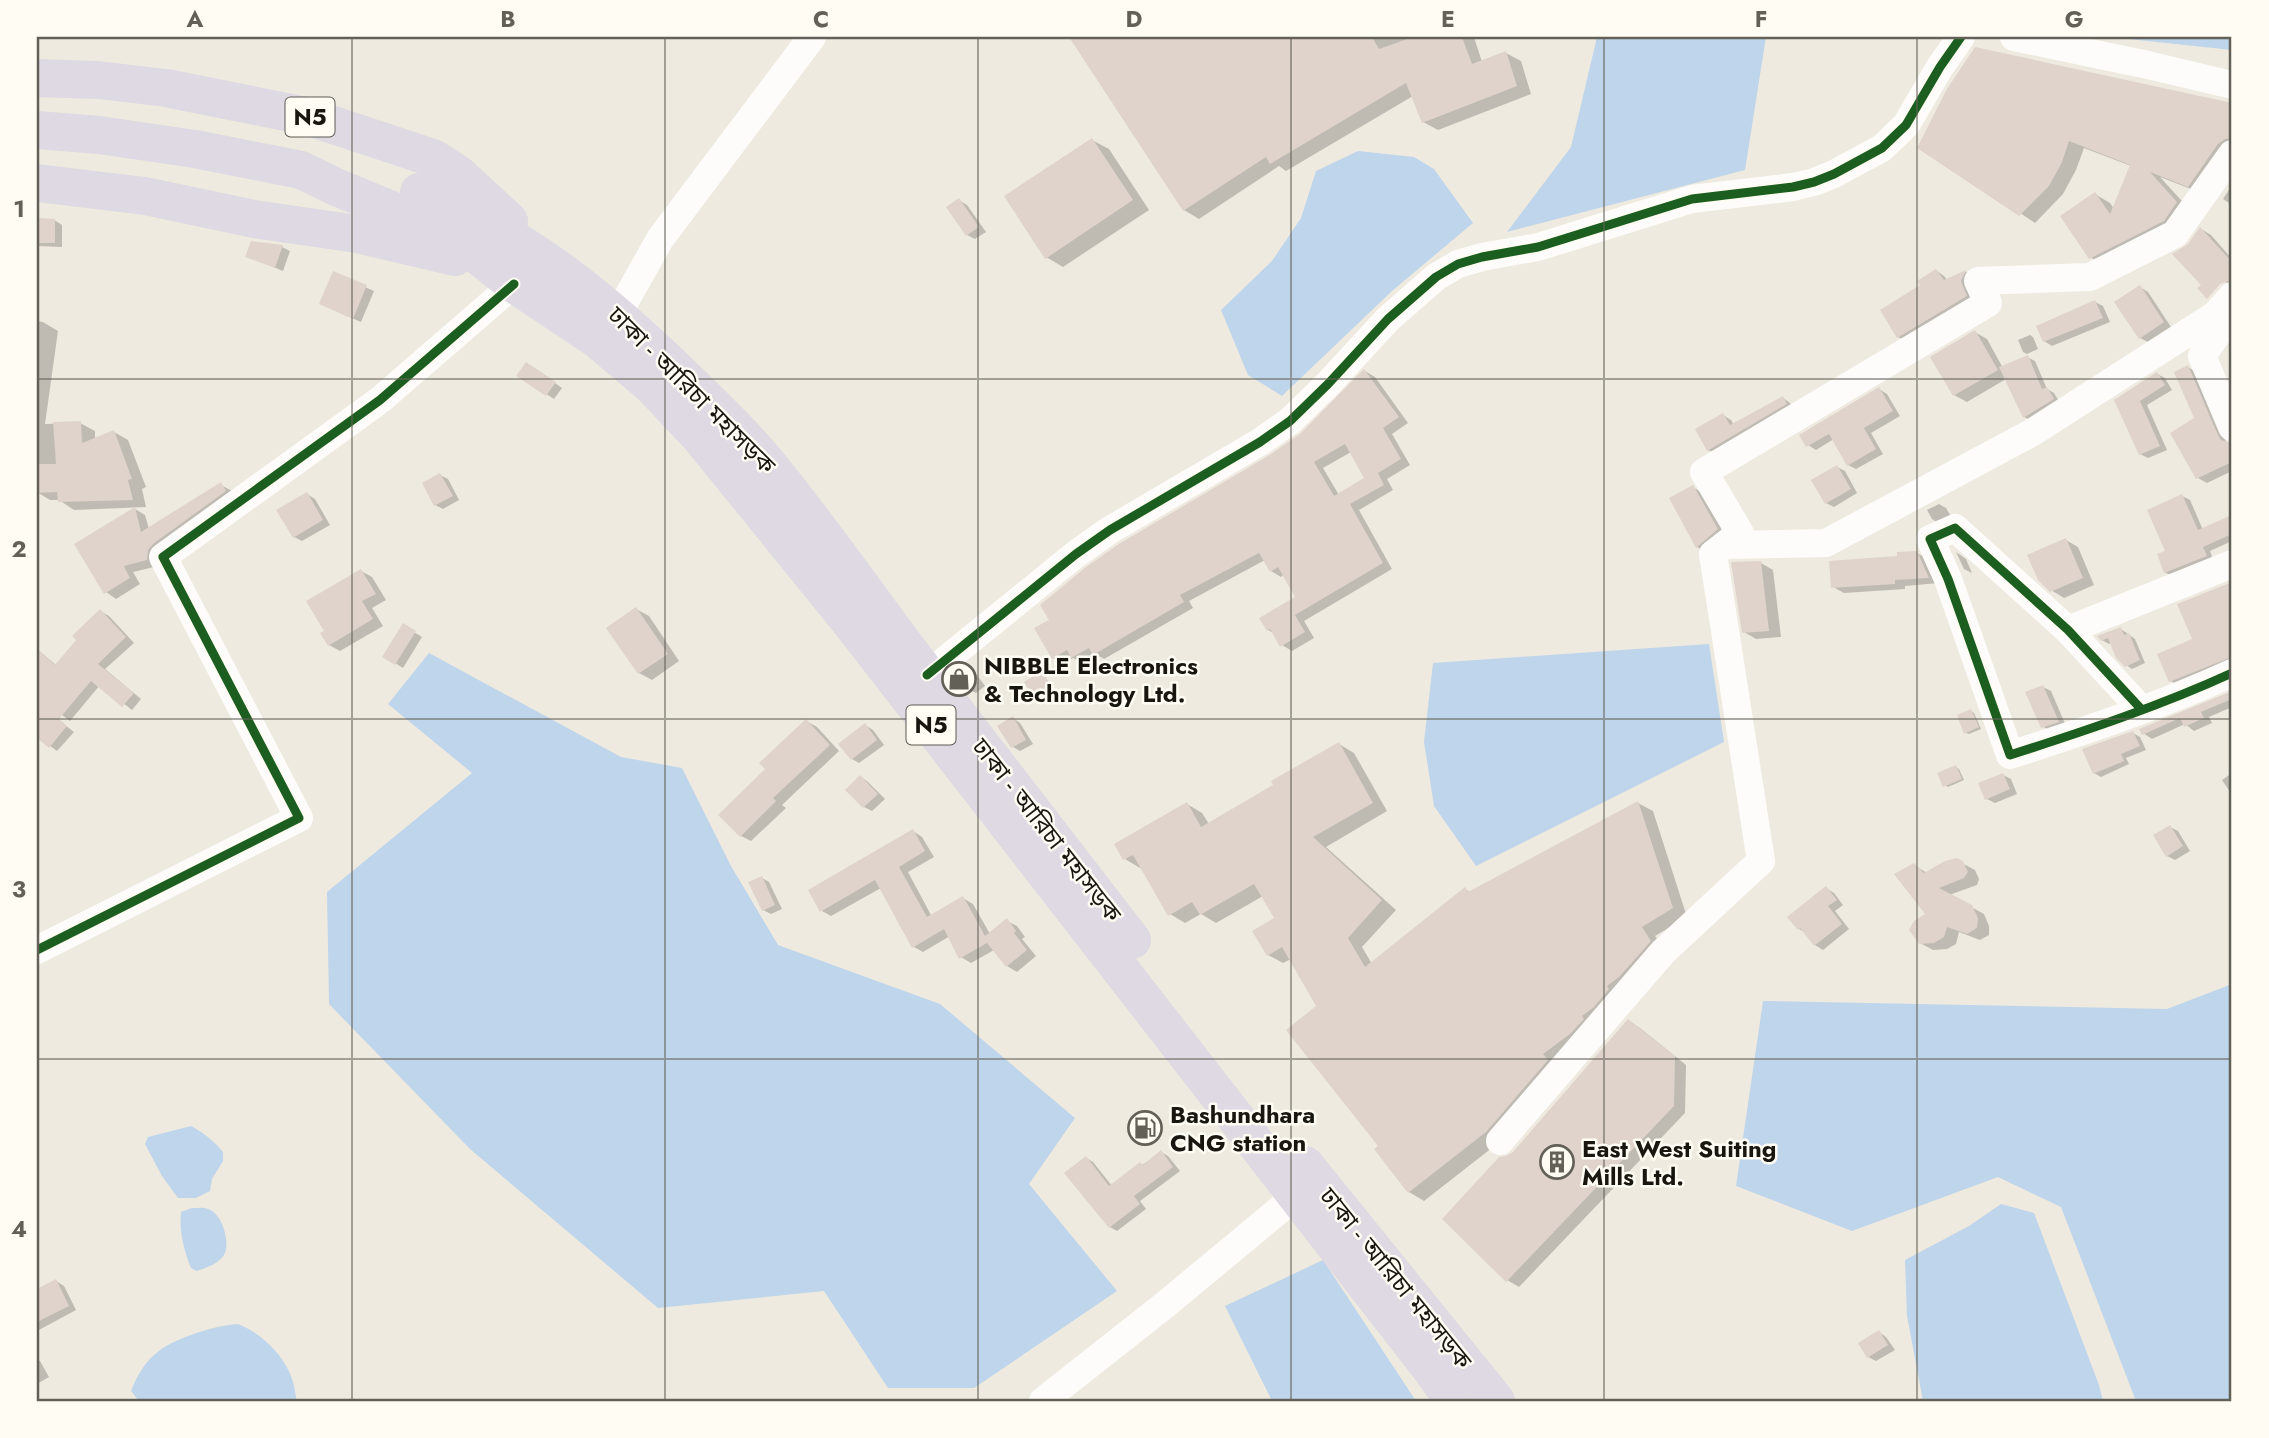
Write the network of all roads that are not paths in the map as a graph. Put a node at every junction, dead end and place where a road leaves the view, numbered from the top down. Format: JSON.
{"nodes":[{"id":1,"x":812,"y":37,"type":"edge"},
{"id":2,"x":1961,"y":37,"type":"edge"},
{"id":3,"x":2014,"y":37,"type":"edge"},
{"id":4,"x":43,"y":78,"type":"edge"},
{"id":5,"x":2232,"y":86,"type":"edge"},
{"id":6,"x":166,"y":88,"type":"junction"},
{"id":7,"x":37,"y":130,"type":"edge"},
{"id":8,"x":2232,"y":154,"type":"edge"},
{"id":9,"x":301,"y":170,"type":"junction"},
{"id":10,"x":38,"y":184,"type":"edge"},
{"id":11,"x":145,"y":197,"type":"junction"},
{"id":12,"x":543,"y":256,"type":"junction"},
{"id":13,"x":506,"y":279,"type":"junction"},
{"id":14,"x":2226,"y":308,"type":"edge"},
{"id":15,"x":618,"y":314,"type":"junction"},
{"id":16,"x":2232,"y":428,"type":"edge"},
{"id":17,"x":1725,"y":545,"type":"junction"},
{"id":18,"x":2232,"y":564,"type":"edge"},
{"id":19,"x":2068,"y":630,"type":"junction"},
{"id":20,"x":2232,"y":673,"type":"edge"},
{"id":21,"x":927,"y":675,"type":"junction"},
{"id":22,"x":2142,"y":710,"type":"junction"},
{"id":23,"x":37,"y":950,"type":"edge"},
{"id":24,"x":1500,"y":1141,"type":"dead end"},
{"id":25,"x":1296,"y":1196,"type":"junction"},
{"id":26,"x":1043,"y":1401,"type":"edge"},
{"id":27,"x":1454,"y":1401,"type":"edge"},
{"id":28,"x":1496,"y":1401,"type":"edge"}],
"edges":[{"from":1,"to":15,"type":"street"},
{"from":2,"to":21,"type":"street"},
{"from":3,"to":5,"type":"street"},
{"from":4,"to":6,"type":"highway","name":"ঢাকা - আরিচা মহাসড়ক","number":"N5"},
{"from":4,"to":10,"type":"highway"},
{"from":6,"to":11,"type":"highway"},
{"from":6,"to":12,"type":"highway","name":"ঢাকা - আরিচা মহাসড়ক","number":"N5"},
{"from":7,"to":9,"type":"highway","number":"N5"},
{"from":8,"to":17,"type":"street"},
{"from":9,"to":12,"type":"highway","name":"ঢাকা - আরিচা মহাসড়ক","number":"N5"},
{"from":9,"to":13,"type":"highway","number":"N5"},
{"from":10,"to":11,"type":"highway"},
{"from":11,"to":13,"type":"highway"},
{"from":12,"to":15,"type":"highway","name":"ঢাকা - আরিচা মহাসড়ক","number":"N5"},
{"from":13,"to":23,"type":"street"},
{"from":13,"to":25,"type":"highway","number":"N5"},
{"from":14,"to":16,"type":"street"},
{"from":14,"to":17,"type":"street"},
{"from":15,"to":21,"type":"highway","name":"ঢাকা - আরিচা মহাসড়ক","number":"N5"},
{"from":17,"to":24,"type":"street"},
{"from":18,"to":19,"type":"street"},
{"from":19,"to":22,"type":"street"},
{"from":19,"to":22,"type":"street"},
{"from":20,"to":22,"type":"street"},
{"from":21,"to":28,"type":"highway","name":"ঢাকা - আরিচা মহাসড়ক","number":"N5"},
{"from":25,"to":26,"type":"street"},
{"from":25,"to":27,"type":"highway","number":"N5"}]}
